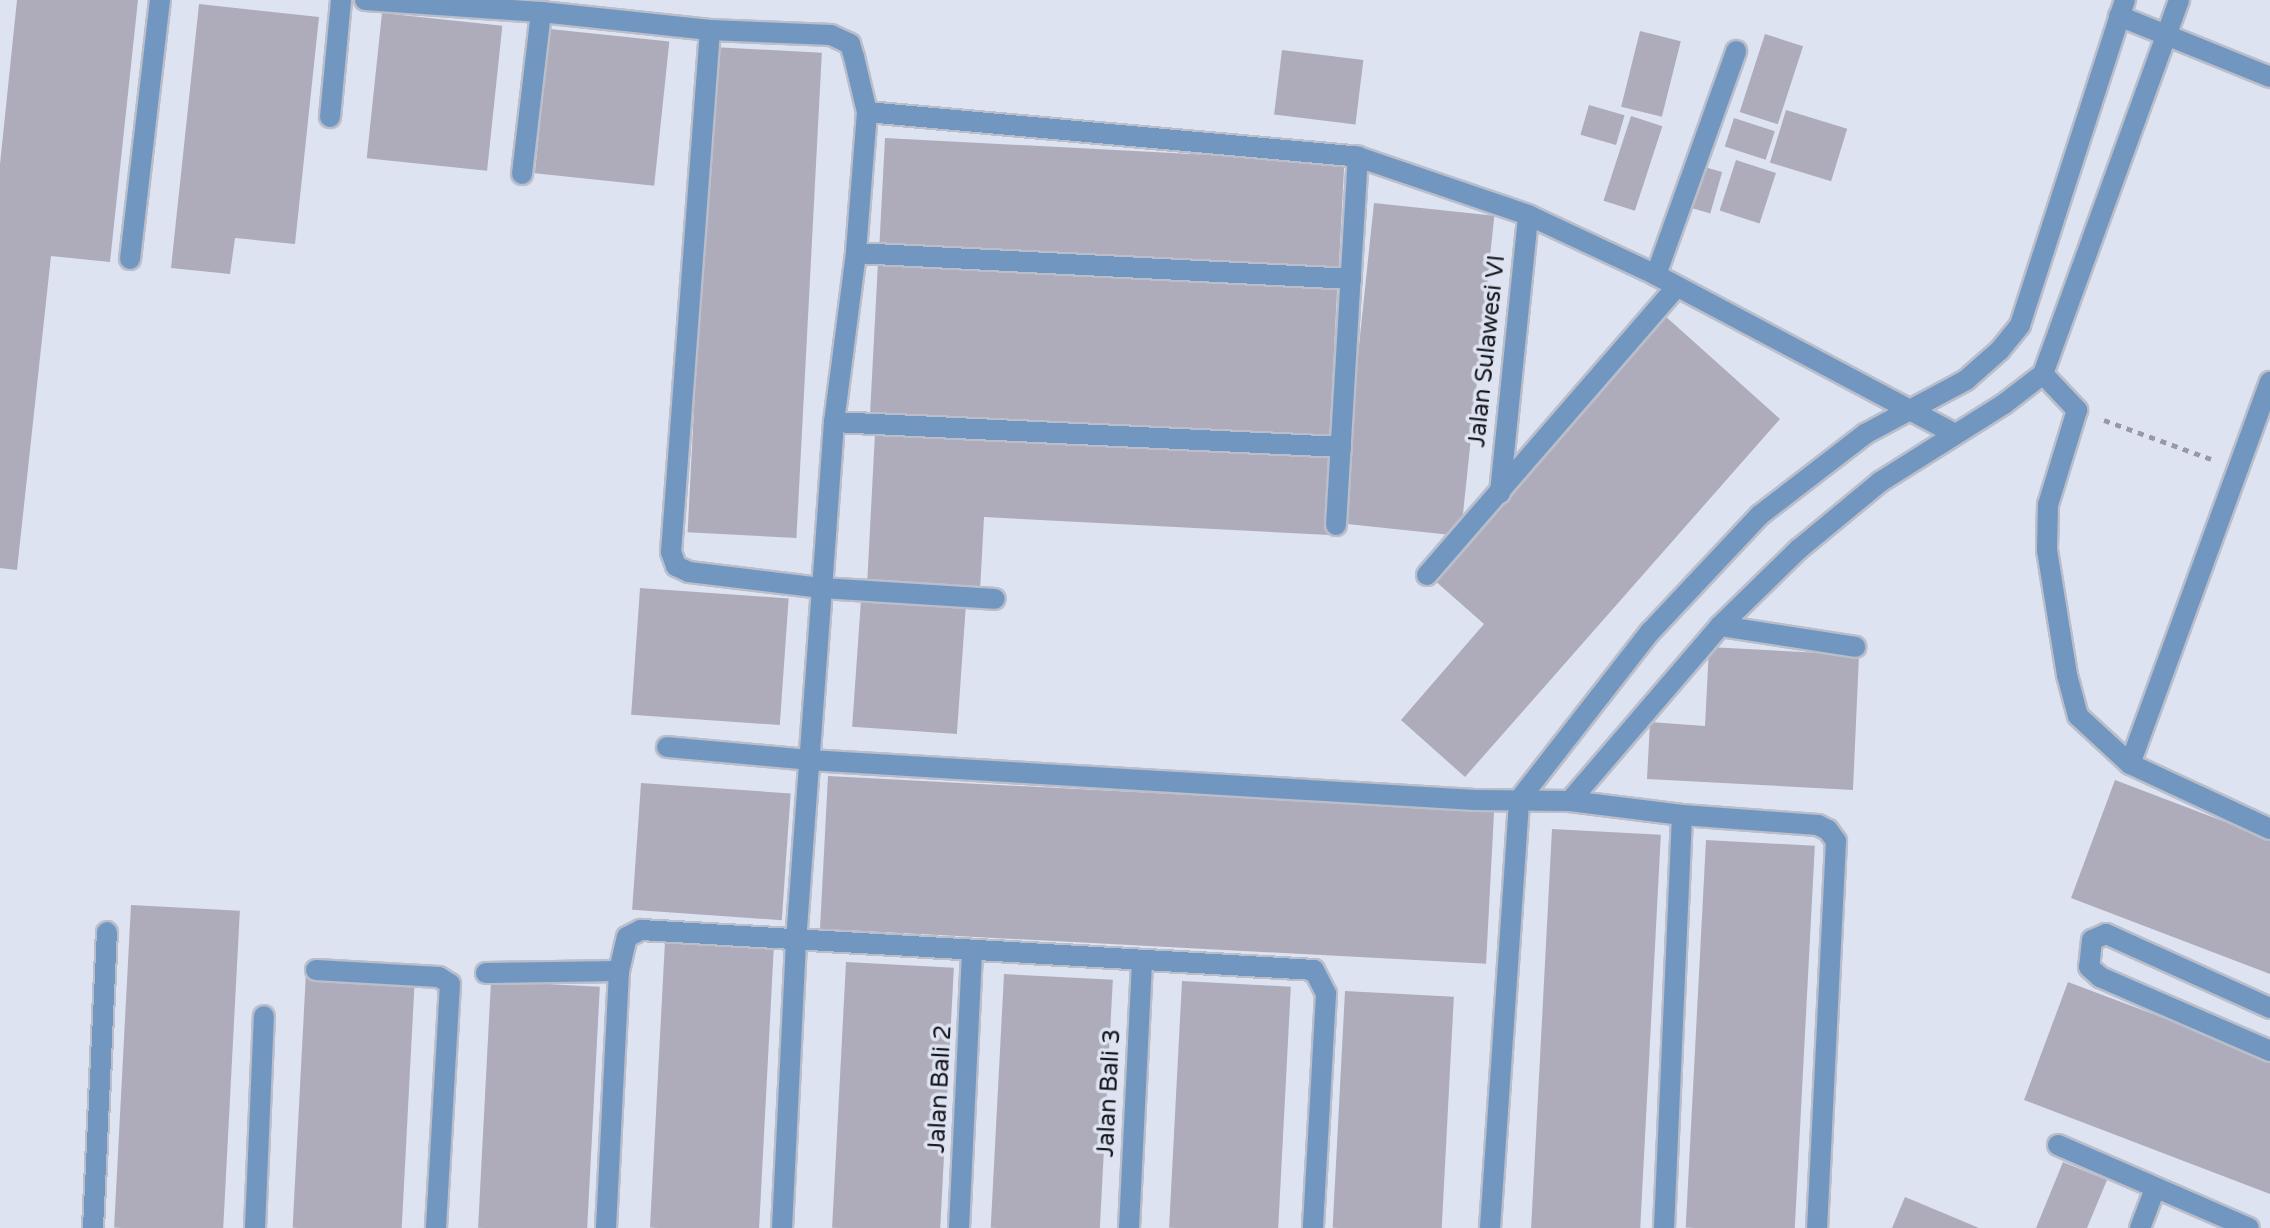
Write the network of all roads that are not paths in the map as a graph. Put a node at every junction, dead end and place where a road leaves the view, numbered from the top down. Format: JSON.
{"nodes":[{"id":1,"x":160,"y":0,"type":"edge"},
{"id":2,"x":341,"y":0,"type":"edge"},
{"id":3,"x":365,"y":0,"type":"edge"},
{"id":4,"x":2179,"y":0,"type":"edge"},
{"id":5,"x":2122,"y":8,"type":"edge"},
{"id":6,"x":541,"y":12,"type":"junction"},
{"id":7,"x":710,"y":30,"type":"junction"},
{"id":8,"x":2166,"y":38,"type":"junction"},
{"id":9,"x":1736,"y":51,"type":"dead end"},
{"id":10,"x":2270,"y":77,"type":"edge"},
{"id":11,"x":867,"y":112,"type":"junction"},
{"id":12,"x":330,"y":117,"type":"dead end"},
{"id":13,"x":1358,"y":157,"type":"junction"},
{"id":14,"x":522,"y":174,"type":"dead end"},
{"id":15,"x":1528,"y":215,"type":"junction"},
{"id":16,"x":856,"y":253,"type":"junction"},
{"id":17,"x":130,"y":259,"type":"dead end"},
{"id":18,"x":1656,"y":275,"type":"junction"},
{"id":19,"x":1351,"y":279,"type":"junction"},
{"id":20,"x":1676,"y":288,"type":"junction"},
{"id":21,"x":2043,"y":374,"type":"junction"},
{"id":22,"x":2270,"y":382,"type":"edge"},
{"id":23,"x":1907,"y":408,"type":"junction"},
{"id":24,"x":834,"y":422,"type":"junction"},
{"id":25,"x":1953,"y":433,"type":"junction"},
{"id":26,"x":1341,"y":447,"type":"junction"},
{"id":27,"x":1500,"y":493,"type":"junction"},
{"id":28,"x":1336,"y":525,"type":"dead end"},
{"id":29,"x":1427,"y":575,"type":"dead end"},
{"id":30,"x":822,"y":588,"type":"junction"},
{"id":31,"x":995,"y":599,"type":"dead end"},
{"id":32,"x":1720,"y":626,"type":"junction"},
{"id":33,"x":1855,"y":647,"type":"dead end"},
{"id":34,"x":667,"y":747,"type":"dead end"},
{"id":35,"x":809,"y":760,"type":"junction"},
{"id":36,"x":2130,"y":764,"type":"junction"},
{"id":37,"x":1519,"y":800,"type":"junction"},
{"id":38,"x":1570,"y":801,"type":"junction"},
{"id":39,"x":1682,"y":815,"type":"junction"},
{"id":40,"x":2270,"y":829,"type":"edge"},
{"id":41,"x":107,"y":932,"type":"dead end"},
{"id":42,"x":796,"y":942,"type":"junction"},
{"id":43,"x":972,"y":952,"type":"junction"},
{"id":44,"x":1142,"y":960,"type":"junction"},
{"id":45,"x":316,"y":970,"type":"dead end"},
{"id":46,"x":619,"y":971,"type":"junction"},
{"id":47,"x":486,"y":973,"type":"dead end"},
{"id":48,"x":2270,"y":1008,"type":"edge"},
{"id":49,"x":264,"y":1016,"type":"dead end"},
{"id":50,"x":2270,"y":1051,"type":"edge"},
{"id":51,"x":2058,"y":1145,"type":"dead end"},
{"id":52,"x":2155,"y":1189,"type":"junction"},
{"id":53,"x":93,"y":1228,"type":"edge"},
{"id":54,"x":255,"y":1228,"type":"edge"},
{"id":55,"x":436,"y":1228,"type":"edge"},
{"id":56,"x":606,"y":1228,"type":"edge"},
{"id":57,"x":782,"y":1228,"type":"edge"},
{"id":58,"x":959,"y":1228,"type":"edge"},
{"id":59,"x":1129,"y":1228,"type":"edge"},
{"id":60,"x":1313,"y":1228,"type":"edge"},
{"id":61,"x":1490,"y":1228,"type":"edge"},
{"id":62,"x":1664,"y":1228,"type":"edge"},
{"id":63,"x":1817,"y":1228,"type":"edge"},
{"id":64,"x":2140,"y":1228,"type":"edge"},
{"id":65,"x":2249,"y":1228,"type":"edge"}],
"edges":[{"from":1,"to":17,"type":"street"},
{"from":2,"to":12,"type":"street"},
{"from":3,"to":6,"type":"street"},
{"from":4,"to":8,"type":"street"},
{"from":5,"to":8,"type":"street"},
{"from":5,"to":23,"type":"street"},
{"from":6,"to":7,"type":"street"},
{"from":6,"to":14,"type":"street"},
{"from":7,"to":11,"type":"street"},
{"from":7,"to":30,"type":"street"},
{"from":8,"to":10,"type":"street"},
{"from":8,"to":21,"type":"street"},
{"from":9,"to":18,"type":"street"},
{"from":11,"to":13,"type":"street"},
{"from":11,"to":16,"type":"street"},
{"from":13,"to":15,"type":"street"},
{"from":13,"to":19,"type":"street"},
{"from":15,"to":18,"type":"street"},
{"from":15,"to":27,"type":"street","name":"Jalan Sulawesi VI"},
{"from":16,"to":19,"type":"street"},
{"from":16,"to":24,"type":"street"},
{"from":18,"to":20,"type":"street"},
{"from":19,"to":26,"type":"street"},
{"from":20,"to":23,"type":"street"},
{"from":20,"to":27,"type":"street"},
{"from":21,"to":25,"type":"street"},
{"from":21,"to":36,"type":"street"},
{"from":22,"to":36,"type":"street"},
{"from":23,"to":25,"type":"street"},
{"from":23,"to":37,"type":"street"},
{"from":24,"to":26,"type":"street"},
{"from":24,"to":30,"type":"street"},
{"from":25,"to":32,"type":"street"},
{"from":26,"to":28,"type":"street"},
{"from":27,"to":29,"type":"street"},
{"from":30,"to":31,"type":"street"},
{"from":30,"to":35,"type":"street"},
{"from":32,"to":33,"type":"street"},
{"from":32,"to":38,"type":"street"},
{"from":34,"to":35,"type":"street"},
{"from":35,"to":37,"type":"street"},
{"from":35,"to":42,"type":"street"},
{"from":36,"to":40,"type":"street"},
{"from":37,"to":38,"type":"street"},
{"from":37,"to":61,"type":"street"},
{"from":38,"to":39,"type":"street"},
{"from":39,"to":62,"type":"street"},
{"from":39,"to":63,"type":"street"},
{"from":41,"to":53,"type":"street"},
{"from":42,"to":43,"type":"street"},
{"from":42,"to":46,"type":"street"},
{"from":42,"to":57,"type":"street"},
{"from":43,"to":44,"type":"street"},
{"from":43,"to":58,"type":"street","name":"Jalan Bali 2"},
{"from":44,"to":59,"type":"street","name":"Jalan Bali 3"},
{"from":44,"to":60,"type":"street"},
{"from":45,"to":55,"type":"street"},
{"from":46,"to":47,"type":"street"},
{"from":46,"to":56,"type":"street"},
{"from":48,"to":50,"type":"street"},
{"from":49,"to":54,"type":"street"},
{"from":51,"to":52,"type":"street"},
{"from":52,"to":64,"type":"street"},
{"from":52,"to":65,"type":"street"}]}
